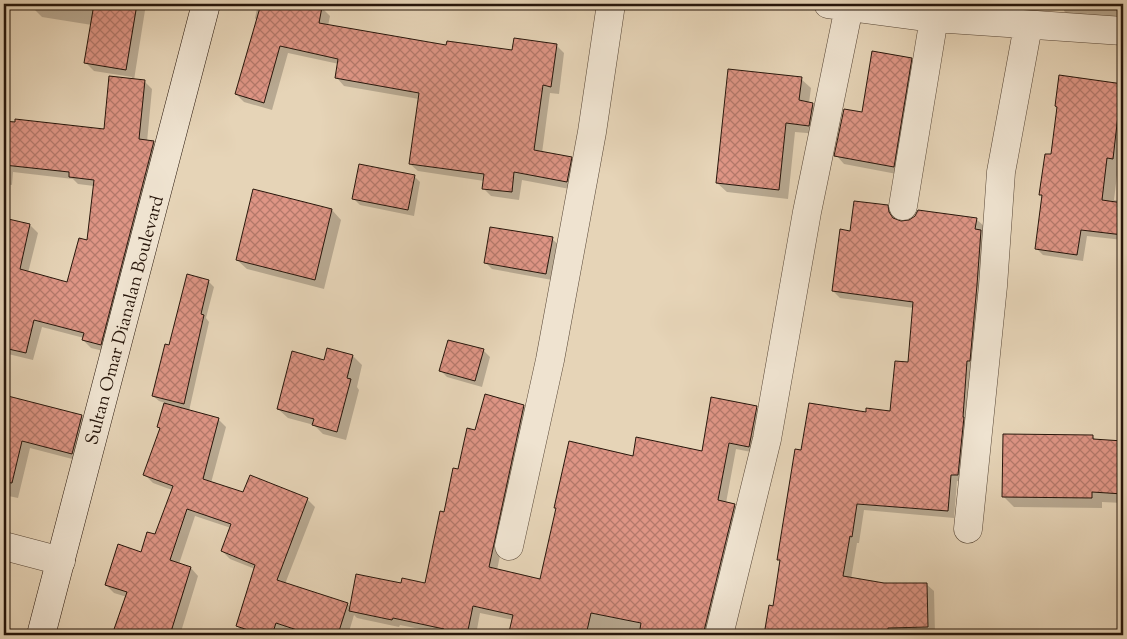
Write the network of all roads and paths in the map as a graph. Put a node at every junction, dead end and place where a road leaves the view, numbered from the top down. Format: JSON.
{"nodes":[{"id":1,"x":206,"y":4,"type":"edge"},
{"id":2,"x":611,"y":4,"type":"edge"},
{"id":3,"x":839,"y":5,"type":"edge"},
{"id":4,"x":1016,"y":17,"type":"edge"},
{"id":5,"x":934,"y":18,"type":"junction"},
{"id":6,"x":1123,"y":31,"type":"edge"},
{"id":7,"x":903,"y":206,"type":"dead end"},
{"id":8,"x":968,"y":529,"type":"dead end"},
{"id":9,"x":4,"y":546,"type":"edge"},
{"id":10,"x":509,"y":546,"type":"dead end"},
{"id":11,"x":61,"y":561,"type":"junction"},
{"id":12,"x":41,"y":635,"type":"edge"},
{"id":13,"x":719,"y":635,"type":"edge"}],
"edges":[{"from":1,"to":11,"type":"street","name":"Sultan Omar Dianalan Boulevard"},
{"from":2,"to":10,"type":"street"},
{"from":3,"to":5,"type":"street"},
{"from":3,"to":13,"type":"street"},
{"from":4,"to":5,"type":"street"},
{"from":4,"to":6,"type":"street"},
{"from":4,"to":8,"type":"street"},
{"from":5,"to":7,"type":"street"},
{"from":9,"to":11,"type":"street"},
{"from":11,"to":12,"type":"street","name":"Sultan Omar Dianalan Boulevard"}]}
